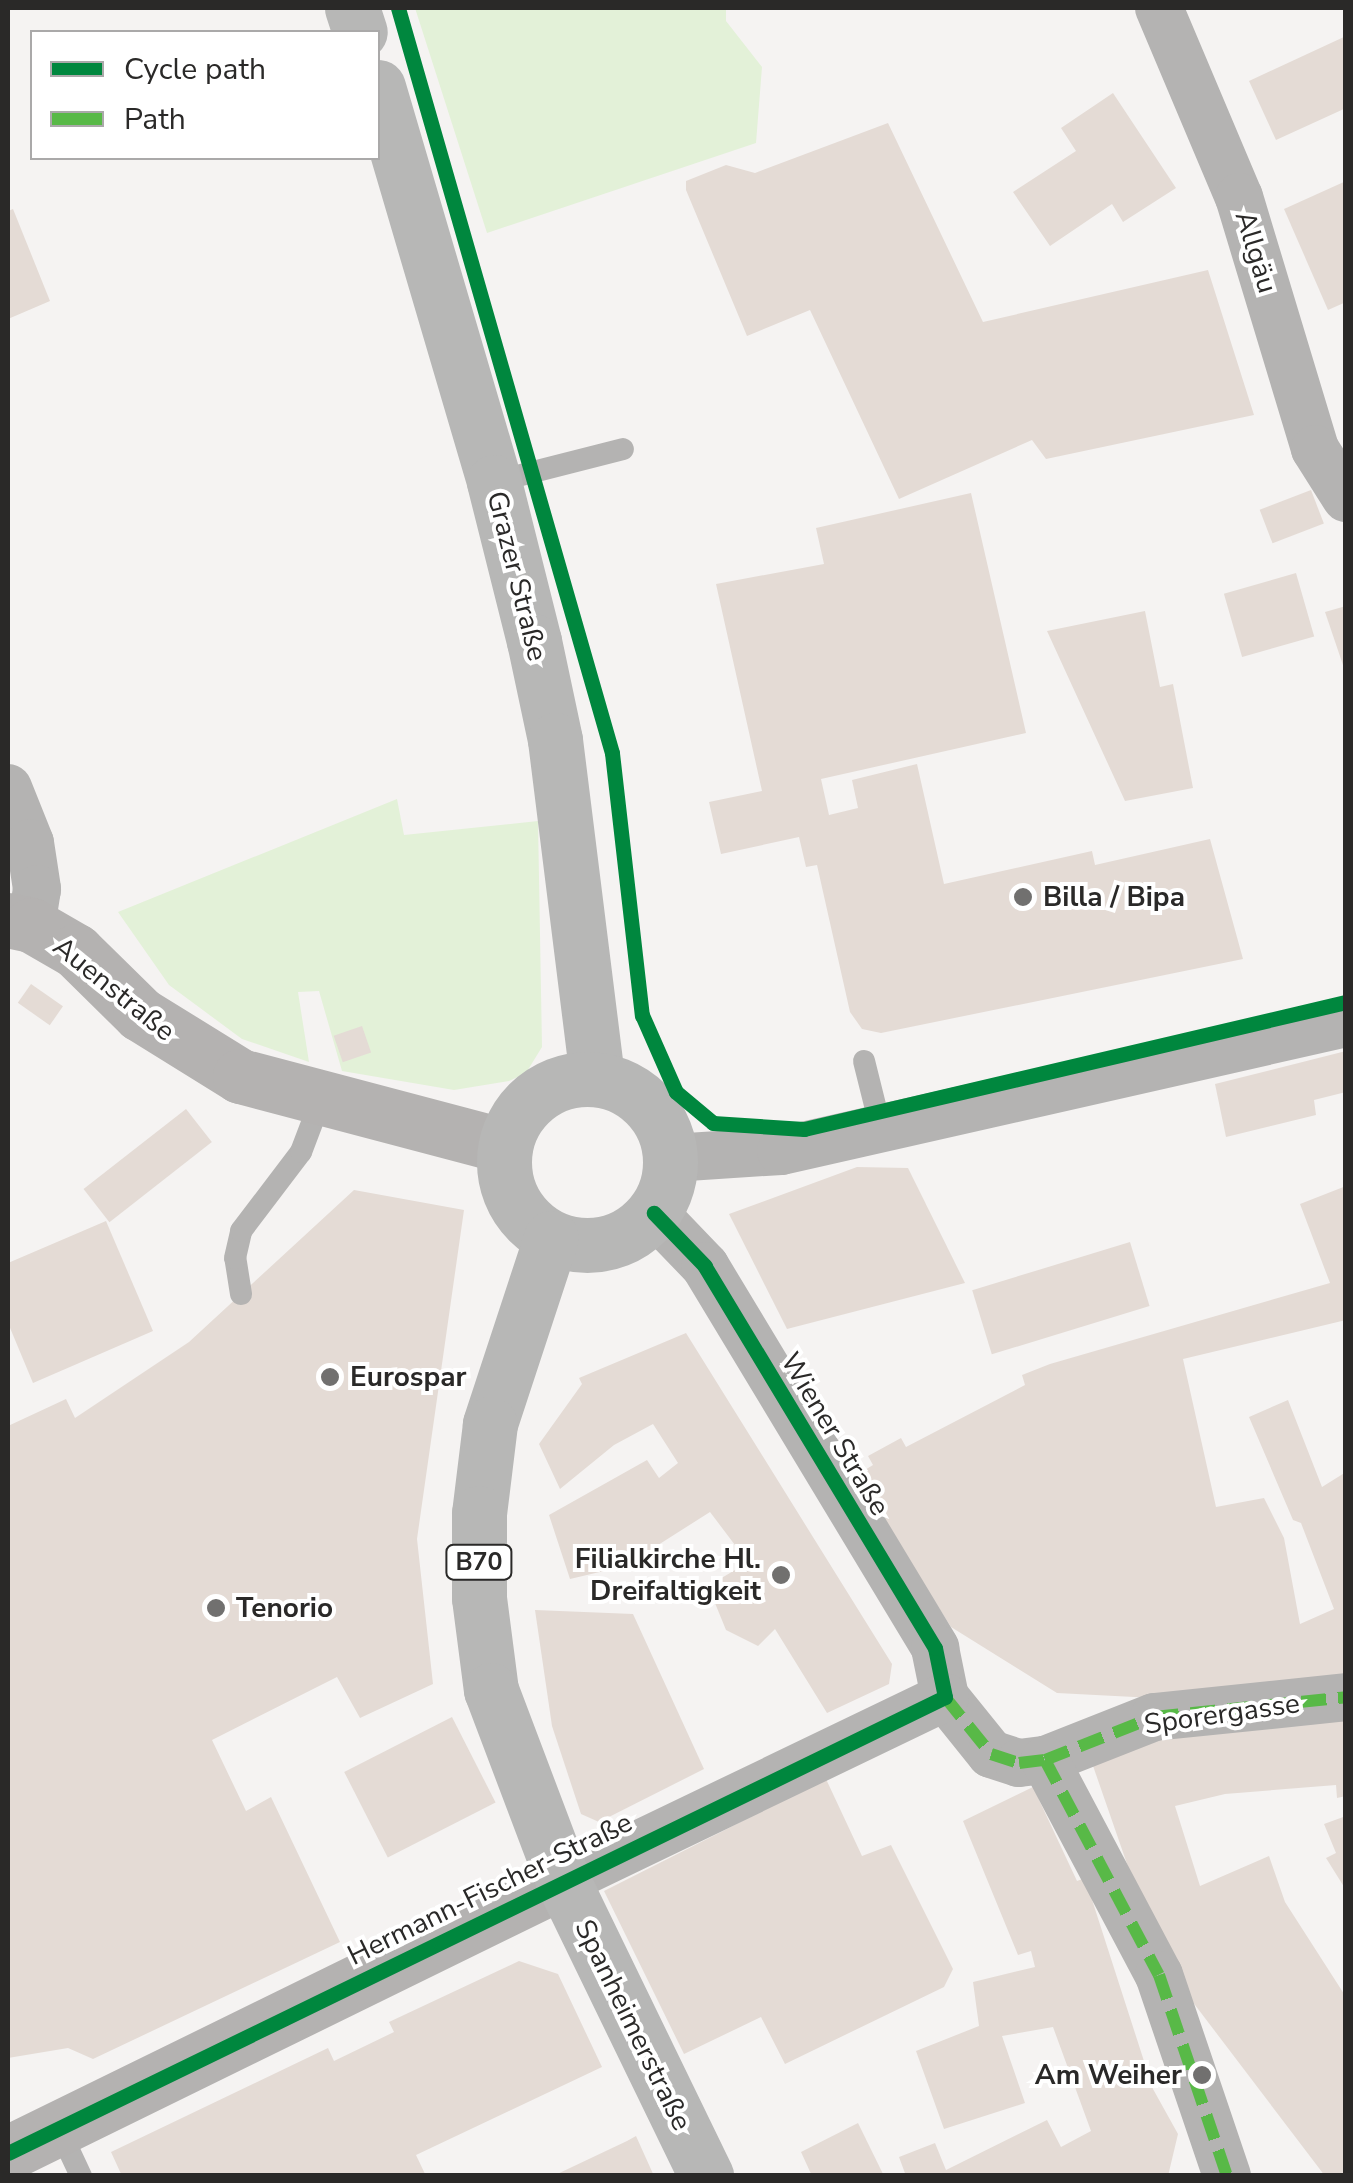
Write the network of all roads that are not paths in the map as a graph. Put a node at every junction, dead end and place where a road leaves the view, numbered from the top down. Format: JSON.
{"nodes":[{"id":1,"x":1159,"y":8,"type":"edge"},
{"id":2,"x":380,"y":94,"type":"edge"},
{"id":3,"x":623,"y":449,"type":"dead end"},
{"id":4,"x":494,"y":482,"type":"junction"},
{"id":5,"x":1346,"y":498,"type":"edge"},
{"id":6,"x":8,"y":788,"type":"edge"},
{"id":7,"x":20,"y":923,"type":"edge"},
{"id":8,"x":1346,"y":1023,"type":"edge"},
{"id":9,"x":864,"y":1061,"type":"dead end"},
{"id":10,"x":597,"y":1078,"type":"junction"},
{"id":11,"x":320,"y":1102,"type":"junction"},
{"id":12,"x":882,"y":1129,"type":"junction"},
{"id":13,"x":504,"y":1146,"type":"junction"},
{"id":14,"x":672,"y":1158,"type":"junction"},
{"id":15,"x":654,"y":1214,"type":"junction"},
{"id":16,"x":550,"y":1238,"type":"junction"},
{"id":17,"x":241,"y":1294,"type":"dead end"},
{"id":18,"x":945,"y":1697,"type":"junction"},
{"id":19,"x":1346,"y":1698,"type":"edge"},
{"id":20,"x":1045,"y":1760,"type":"junction"},
{"id":21,"x":563,"y":1881,"type":"junction"},
{"id":22,"x":70,"y":2152,"type":"edge"},
{"id":23,"x":8,"y":2153,"type":"edge"},
{"id":24,"x":706,"y":2176,"type":"edge"},
{"id":25,"x":1227,"y":2176,"type":"edge"}],
"edges":[{"from":1,"to":5,"type":"street","name":"Allgäu"},
{"from":2,"to":4,"type":"main road","name":"Grazer Straße"},
{"from":3,"to":4,"type":"lane"},
{"from":4,"to":10,"type":"main road","name":"Grazer Straße"},
{"from":6,"to":7,"type":"street","name":"Auenstraße"},
{"from":7,"to":11,"type":"street","name":"Auenstraße"},
{"from":8,"to":12,"type":"street"},
{"from":9,"to":12,"type":"lane"},
{"from":10,"to":13,"type":"main road"},
{"from":10,"to":14,"type":"main road"},
{"from":11,"to":13,"type":"street","name":"Auenstraße"},
{"from":11,"to":17,"type":"lane"},
{"from":12,"to":14,"type":"street"},
{"from":13,"to":16,"type":"main road"},
{"from":14,"to":15,"type":"main road"},
{"from":15,"to":16,"type":"main road"},
{"from":15,"to":18,"type":"street","name":"Wiener Straße"},
{"from":16,"to":21,"type":"main road","name":"Spanheimerstraße","number":"B70"},
{"from":18,"to":20,"type":"street","name":"Wiener Straße"},
{"from":18,"to":21,"type":"street","name":"Hermann-Fischer-Straße"},
{"from":19,"to":20,"type":"street","name":"Sporergasse"},
{"from":20,"to":25,"type":"street"},
{"from":21,"to":22,"type":"street","name":"Hermann-Fischer-Straße"},
{"from":21,"to":24,"type":"main road","name":"Spanheimerstraße","number":"B70"},
{"from":22,"to":23,"type":"street","name":"Hermann-Fischer-Straße"}]}
